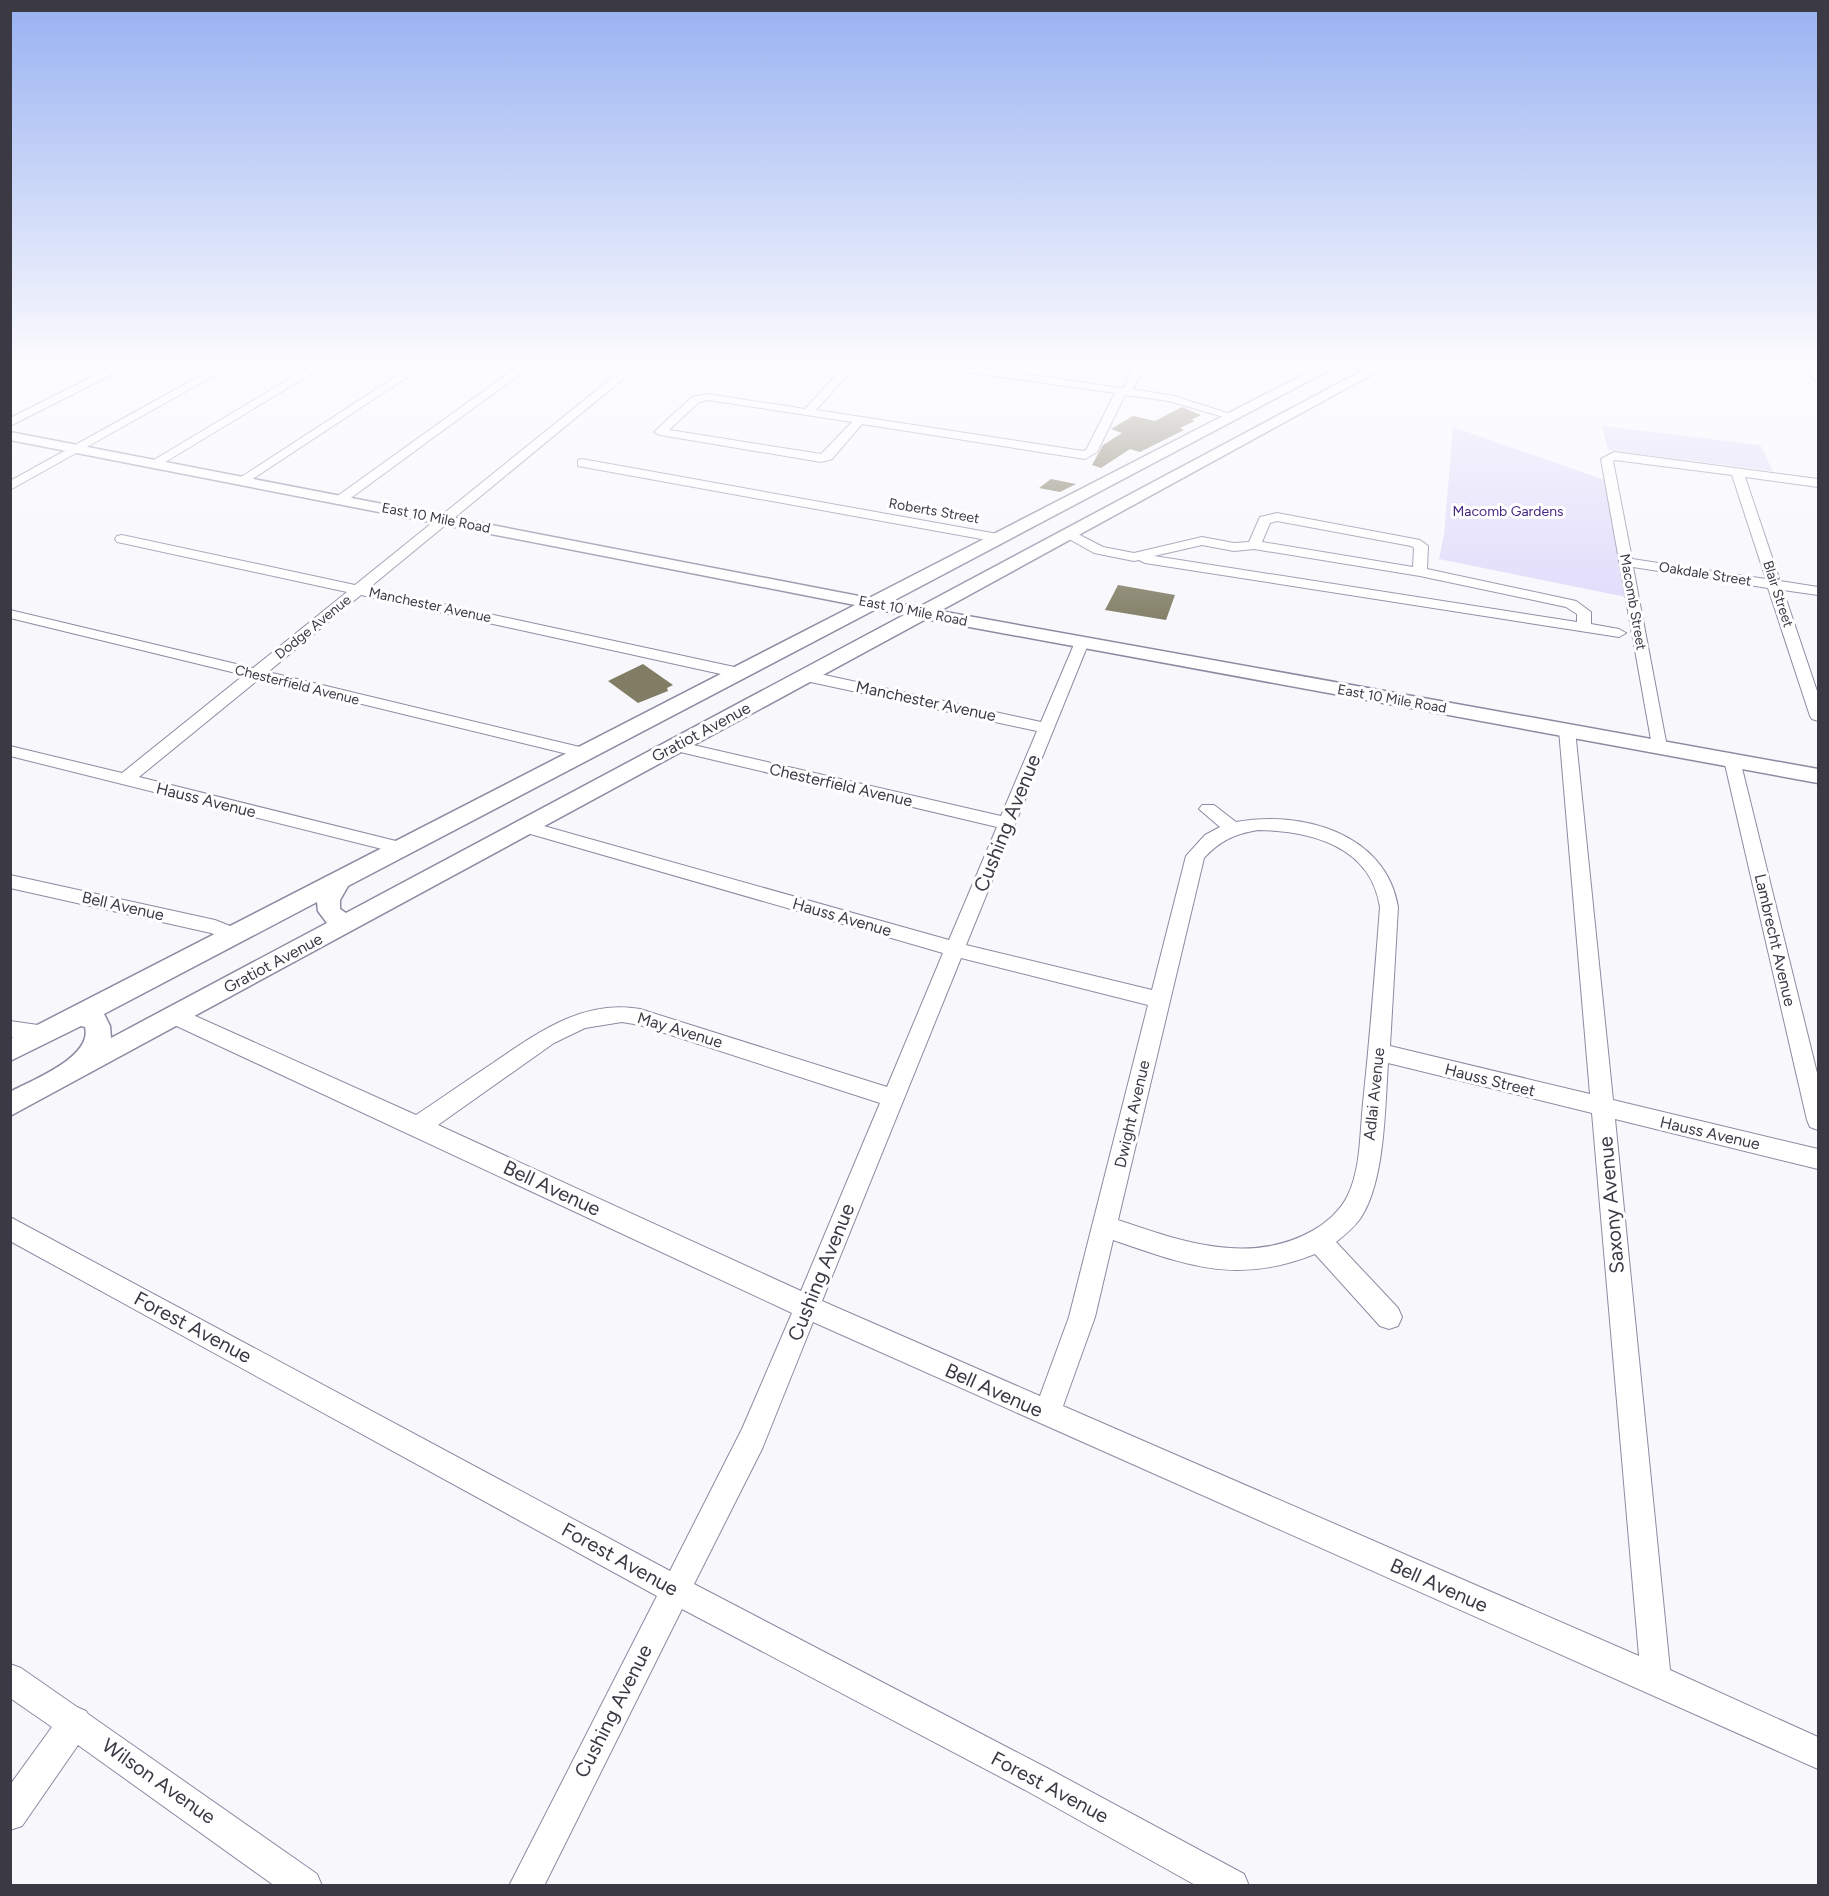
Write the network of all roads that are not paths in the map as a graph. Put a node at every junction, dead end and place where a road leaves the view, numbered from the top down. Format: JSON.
{"nodes":[{"id":1,"x":74,"y":448,"type":"edge"},
{"id":2,"x":76,"y":448,"type":"edge"},
{"id":3,"x":179,"y":448,"type":"edge"},
{"id":4,"x":291,"y":448,"type":"edge"},
{"id":5,"x":411,"y":448,"type":"edge"},
{"id":6,"x":531,"y":448,"type":"edge"},
{"id":7,"x":761,"y":448,"type":"edge"},
{"id":8,"x":835,"y":448,"type":"edge"},
{"id":9,"x":1042,"y":448,"type":"edge"},
{"id":10,"x":1093,"y":448,"type":"edge"},
{"id":11,"x":1172,"y":448,"type":"edge"},
{"id":12,"x":1229,"y":448,"type":"edge"},
{"id":13,"x":582,"y":463,"type":"dead end"},
{"id":14,"x":153,"y":464,"type":"junction"},
{"id":15,"x":1142,"y":464,"type":"junction"},
{"id":16,"x":1737,"y":472,"type":"junction"},
{"id":17,"x":241,"y":481,"type":"junction"},
{"id":18,"x":1165,"y":483,"type":"junction"},
{"id":19,"x":1818,"y":483,"type":"edge"},
{"id":20,"x":10,"y":486,"type":"edge"},
{"id":21,"x":340,"y":500,"type":"junction"},
{"id":22,"x":1057,"y":508,"type":"junction"},
{"id":23,"x":444,"y":519,"type":"junction"},
{"id":24,"x":1075,"y":531,"type":"junction"},
{"id":25,"x":998,"y":538,"type":"junction"},
{"id":26,"x":122,"y":539,"type":"dead end"},
{"id":27,"x":1254,"y":545,"type":"junction"},
{"id":28,"x":1134,"y":557,"type":"junction"},
{"id":29,"x":1627,"y":562,"type":"junction"},
{"id":30,"x":933,"y":572,"type":"junction"},
{"id":31,"x":1420,"y":573,"type":"junction"},
{"id":32,"x":1775,"y":584,"type":"junction"},
{"id":33,"x":360,"y":590,"type":"junction"},
{"id":34,"x":1818,"y":591,"type":"edge"},
{"id":35,"x":814,"y":592,"type":"junction"},
{"id":36,"x":958,"y":594,"type":"junction"},
{"id":37,"x":872,"y":603,"type":"junction"},
{"id":38,"x":922,"y":613,"type":"junction"},
{"id":39,"x":10,"y":614,"type":"edge"},
{"id":40,"x":840,"y":620,"type":"junction"},
{"id":41,"x":972,"y":622,"type":"junction"},
{"id":42,"x":1584,"y":626,"type":"junction"},
{"id":43,"x":1619,"y":633,"type":"dead end"},
{"id":44,"x":1082,"y":642,"type":"junction"},
{"id":45,"x":866,"y":643,"type":"junction"},
{"id":46,"x":739,"y":673,"type":"junction"},
{"id":47,"x":254,"y":675,"type":"junction"},
{"id":48,"x":806,"y":676,"type":"junction"},
{"id":49,"x":686,"y":700,"type":"junction"},
{"id":50,"x":1818,"y":716,"type":"edge"},
{"id":51,"x":1046,"y":728,"type":"junction"},
{"id":52,"x":704,"y":730,"type":"junction"},
{"id":53,"x":1567,"y":730,"type":"junction"},
{"id":54,"x":611,"y":739,"type":"junction"},
{"id":55,"x":676,"y":746,"type":"junction"},
{"id":56,"x":1659,"y":747,"type":"junction"},
{"id":57,"x":10,"y":751,"type":"edge"},
{"id":58,"x":584,"y":753,"type":"junction"},
{"id":59,"x":1732,"y":760,"type":"junction"},
{"id":60,"x":627,"y":772,"type":"junction"},
{"id":61,"x":1818,"y":776,"type":"edge"},
{"id":62,"x":126,"y":779,"type":"junction"},
{"id":63,"x":1208,"y":809,"type":"dead end"},
{"id":64,"x":1007,"y":823,"type":"junction"},
{"id":65,"x":526,"y":826,"type":"junction"},
{"id":66,"x":1232,"y":828,"type":"junction"},
{"id":67,"x":402,"y":848,"type":"junction"},
{"id":68,"x":339,"y":880,"type":"junction"},
{"id":69,"x":10,"y":881,"type":"edge"},
{"id":70,"x":347,"y":922,"type":"junction"},
{"id":71,"x":233,"y":935,"type":"junction"},
{"id":72,"x":957,"y":950,"type":"junction"},
{"id":73,"x":1160,"y":999,"type":"junction"},
{"id":74,"x":79,"y":1015,"type":"junction"},
{"id":75,"x":175,"y":1016,"type":"junction"},
{"id":76,"x":10,"y":1029,"type":"edge"},
{"id":77,"x":45,"y":1033,"type":"junction"},
{"id":78,"x":10,"y":1051,"type":"edge"},
{"id":79,"x":1380,"y":1052,"type":"junction"},
{"id":80,"x":79,"y":1068,"type":"junction"},
{"id":81,"x":893,"y":1098,"type":"junction"},
{"id":82,"x":10,"y":1105,"type":"edge"},
{"id":83,"x":1601,"y":1107,"type":"junction"},
{"id":84,"x":1818,"y":1120,"type":"edge"},
{"id":85,"x":418,"y":1126,"type":"junction"},
{"id":86,"x":1818,"y":1159,"type":"edge"},
{"id":87,"x":1106,"y":1227,"type":"junction"},
{"id":88,"x":10,"y":1228,"type":"edge"},
{"id":89,"x":1319,"y":1240,"type":"junction"},
{"id":90,"x":807,"y":1307,"type":"junction"},
{"id":91,"x":1389,"y":1317,"type":"dead end"},
{"id":92,"x":1047,"y":1414,"type":"junction"},
{"id":93,"x":674,"y":1589,"type":"junction"},
{"id":94,"x":10,"y":1679,"type":"edge"},
{"id":95,"x":1656,"y":1679,"type":"junction"},
{"id":96,"x":75,"y":1722,"type":"junction"},
{"id":97,"x":1818,"y":1753,"type":"edge"},
{"id":98,"x":10,"y":1814,"type":"edge"},
{"id":99,"x":305,"y":1886,"type":"edge"},
{"id":100,"x":525,"y":1886,"type":"edge"},
{"id":101,"x":1232,"y":1886,"type":"edge"}],
"edges":[{"from":1,"to":20,"type":"street"},
{"from":2,"to":14,"type":"main road","name":"East 10 Mile Road"},
{"from":3,"to":14,"type":"street"},
{"from":4,"to":17,"type":"street"},
{"from":5,"to":21,"type":"street"},
{"from":6,"to":23,"type":"street","name":"Dodge Avenue"},
{"from":7,"to":8,"type":"street"},
{"from":9,"to":10,"type":"street"},
{"from":11,"to":15,"type":"main road"},
{"from":12,"to":18,"type":"main road","name":"Gratiot Avenue"},
{"from":13,"to":25,"type":"street","name":"Roberts Street"},
{"from":14,"to":17,"type":"main road","name":"East 10 Mile Road"},
{"from":15,"to":18,"type":"main road"},
{"from":15,"to":22,"type":"main road"},
{"from":16,"to":19,"type":"street"},
{"from":16,"to":29,"type":"street","name":"Macomb Street"},
{"from":16,"to":32,"type":"street","name":"Blair Street"},
{"from":17,"to":21,"type":"main road","name":"East 10 Mile Road"},
{"from":18,"to":24,"type":"main road","name":"Gratiot Avenue"},
{"from":21,"to":23,"type":"main road","name":"East 10 Mile Road"},
{"from":22,"to":24,"type":"main road"},
{"from":22,"to":25,"type":"main road"},
{"from":23,"to":33,"type":"street","name":"Dodge Avenue"},
{"from":23,"to":35,"type":"main road","name":"East 10 Mile Road"},
{"from":24,"to":28,"type":"street"},
{"from":24,"to":36,"type":"main road","name":"Gratiot Avenue"},
{"from":25,"to":30,"type":"main road"},
{"from":26,"to":33,"type":"street","name":"Manchester Avenue"},
{"from":27,"to":28,"type":"street"},
{"from":27,"to":31,"type":"street"},
{"from":27,"to":31,"type":"street"},
{"from":28,"to":42,"type":"street"},
{"from":29,"to":32,"type":"street","name":"Oakdale Street"},
{"from":29,"to":56,"type":"street","name":"Macomb Street"},
{"from":30,"to":36,"type":"main road"},
{"from":30,"to":37,"type":"main road"},
{"from":31,"to":42,"type":"street"},
{"from":32,"to":34,"type":"street","name":"Oakdale Street"},
{"from":32,"to":50,"type":"street","name":"Blair Street"},
{"from":33,"to":46,"type":"street","name":"Manchester Avenue"},
{"from":33,"to":47,"type":"street","name":"Dodge Avenue"},
{"from":35,"to":37,"type":"main road","name":"East 10 Mile Road"},
{"from":35,"to":40,"type":"main road"},
{"from":36,"to":38,"type":"main road","name":"Gratiot Avenue"},
{"from":36,"to":41,"type":"main road"},
{"from":37,"to":38,"type":"main road","name":"East 10 Mile Road"},
{"from":37,"to":40,"type":"main road"},
{"from":38,"to":41,"type":"main road","name":"East 10 Mile Road"},
{"from":38,"to":45,"type":"main road","name":"Gratiot Avenue"},
{"from":39,"to":47,"type":"street","name":"Chesterfield Avenue"},
{"from":40,"to":45,"type":"main road"},
{"from":40,"to":46,"type":"main road"},
{"from":41,"to":44,"type":"main road","name":"East 10 Mile Road"},
{"from":42,"to":43,"type":"street"},
{"from":44,"to":51,"type":"street","name":"Cushing Avenue"},
{"from":44,"to":53,"type":"main road","name":"East 10 Mile Road"},
{"from":45,"to":48,"type":"main road","name":"Gratiot Avenue"},
{"from":46,"to":49,"type":"main road"},
{"from":47,"to":58,"type":"street","name":"Chesterfield Avenue"},
{"from":47,"to":62,"type":"street","name":"Dodge Avenue"},
{"from":48,"to":51,"type":"street","name":"Manchester Avenue"},
{"from":48,"to":52,"type":"main road","name":"Gratiot Avenue"},
{"from":49,"to":52,"type":"main road"},
{"from":49,"to":54,"type":"main road"},
{"from":51,"to":64,"type":"street","name":"Cushing Avenue"},
{"from":52,"to":55,"type":"main road","name":"Gratiot Avenue"},
{"from":53,"to":56,"type":"main road","name":"East 10 Mile Road"},
{"from":53,"to":83,"type":"street","name":"Saxony Avenue"},
{"from":54,"to":58,"type":"main road"},
{"from":54,"to":60,"type":"main road"},
{"from":55,"to":60,"type":"main road","name":"Gratiot Avenue"},
{"from":55,"to":64,"type":"street","name":"Chesterfield Avenue"},
{"from":56,"to":59,"type":"main road","name":"East 10 Mile Road"},
{"from":57,"to":62,"type":"street","name":"Hauss Avenue"},
{"from":58,"to":67,"type":"main road"},
{"from":59,"to":61,"type":"main road","name":"East 10 Mile Road"},
{"from":59,"to":84,"type":"street","name":"Lambrecht Avenue"},
{"from":60,"to":65,"type":"main road","name":"Gratiot Avenue"},
{"from":62,"to":67,"type":"street","name":"Hauss Avenue"},
{"from":63,"to":66,"type":"street"},
{"from":64,"to":72,"type":"street","name":"Cushing Avenue"},
{"from":65,"to":70,"type":"main road","name":"Gratiot Avenue"},
{"from":65,"to":72,"type":"street","name":"Hauss Avenue"},
{"from":66,"to":73,"type":"street","name":"Dwight Avenue"},
{"from":66,"to":79,"type":"street","name":"Adlai Avenue"},
{"from":67,"to":68,"type":"main road"},
{"from":68,"to":70,"type":"main road"},
{"from":68,"to":71,"type":"main road"},
{"from":69,"to":71,"type":"street","name":"Bell Avenue"},
{"from":70,"to":75,"type":"main road","name":"Gratiot Avenue"},
{"from":71,"to":74,"type":"main road"},
{"from":72,"to":73,"type":"street","name":"Hauss Avenue"},
{"from":72,"to":81,"type":"street","name":"Cushing Avenue"},
{"from":73,"to":87,"type":"street","name":"Dwight Avenue"},
{"from":74,"to":77,"type":"main road"},
{"from":74,"to":80,"type":"main road"},
{"from":75,"to":80,"type":"main road","name":"Gratiot Avenue"},
{"from":75,"to":85,"type":"street","name":"Bell Avenue"},
{"from":76,"to":77,"type":"street"},
{"from":77,"to":78,"type":"main road"},
{"from":79,"to":83,"type":"street","name":"Hauss Street"},
{"from":79,"to":89,"type":"street","name":"Adlai Avenue"},
{"from":80,"to":82,"type":"main road","name":"Gratiot Avenue"},
{"from":81,"to":85,"type":"street","name":"May Avenue"},
{"from":81,"to":90,"type":"street","name":"Cushing Avenue"},
{"from":83,"to":86,"type":"street","name":"Hauss Avenue"},
{"from":83,"to":95,"type":"street","name":"Saxony Avenue"},
{"from":85,"to":90,"type":"street","name":"Bell Avenue"},
{"from":87,"to":89,"type":"street","name":"Adlai Avenue"},
{"from":87,"to":92,"type":"street","name":"Dwight Avenue"},
{"from":88,"to":93,"type":"street","name":"Forest Avenue"},
{"from":89,"to":91,"type":"street"},
{"from":90,"to":92,"type":"street","name":"Bell Avenue"},
{"from":90,"to":93,"type":"street","name":"Cushing Avenue"},
{"from":92,"to":95,"type":"street","name":"Bell Avenue"},
{"from":93,"to":100,"type":"street","name":"Cushing Avenue"},
{"from":93,"to":101,"type":"street","name":"Forest Avenue"},
{"from":94,"to":96,"type":"street","name":"Wilson Avenue"},
{"from":95,"to":97,"type":"street","name":"Bell Avenue"},
{"from":96,"to":98,"type":"street"},
{"from":96,"to":99,"type":"street","name":"Wilson Avenue"}]}
